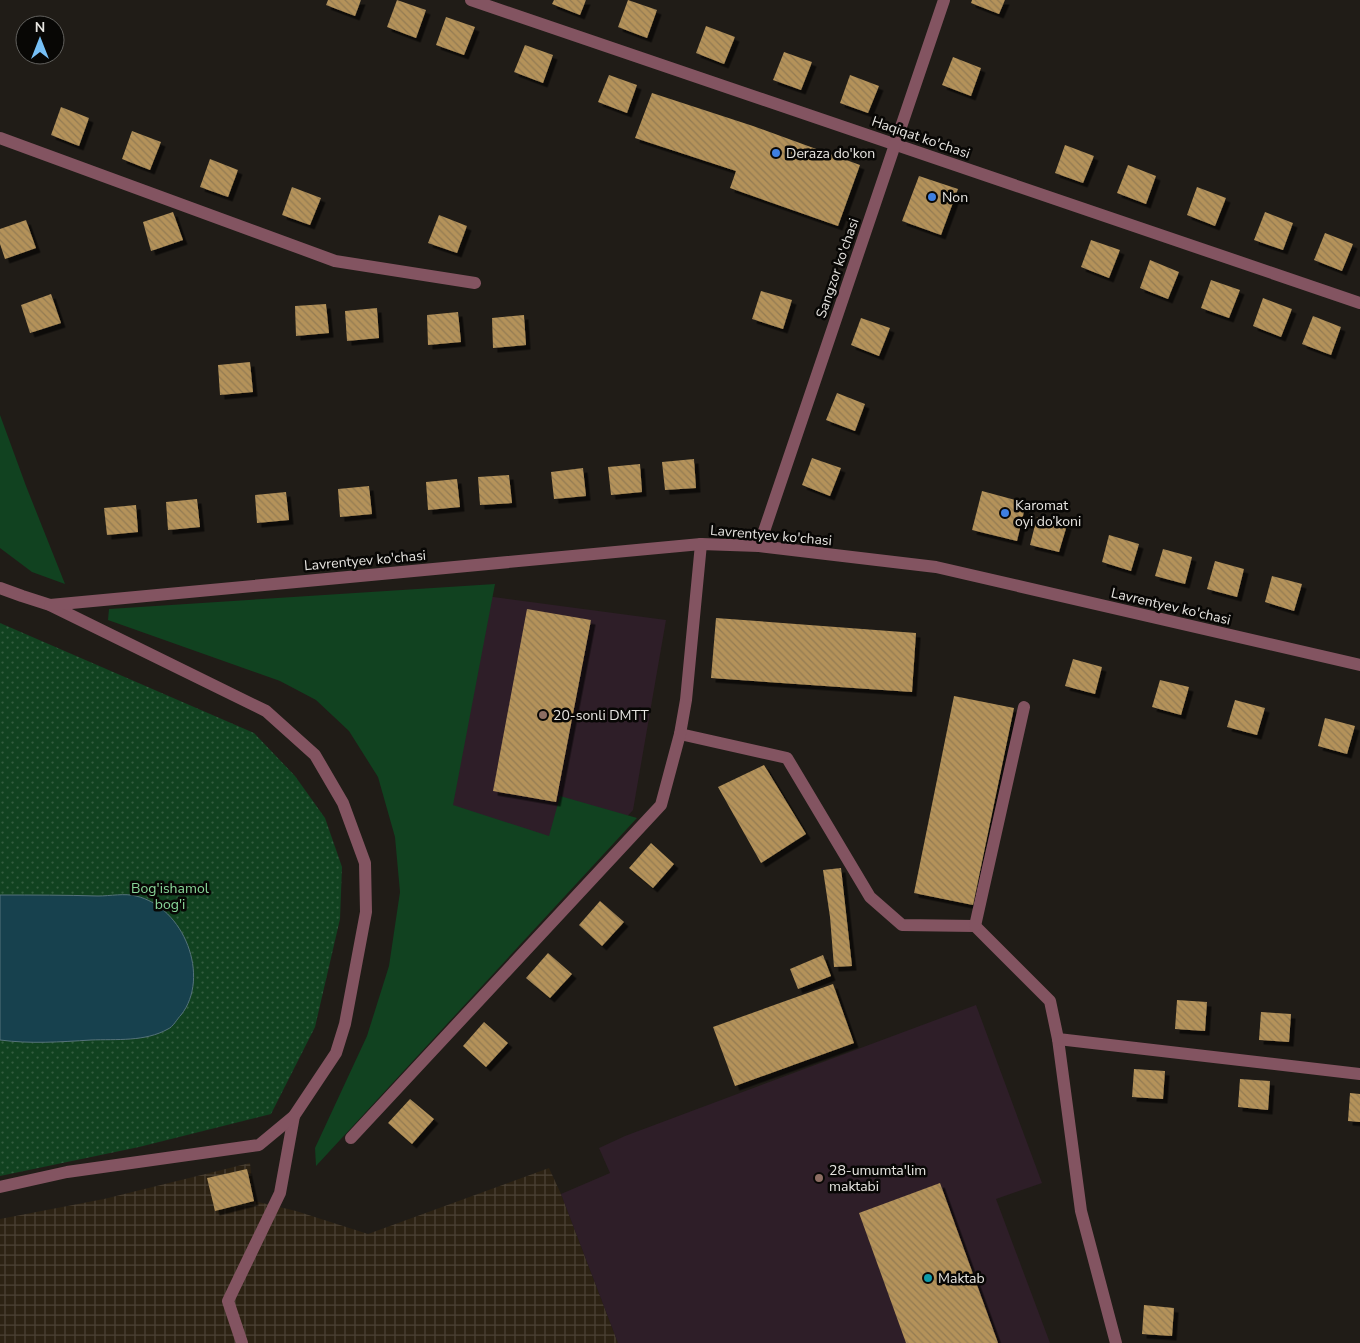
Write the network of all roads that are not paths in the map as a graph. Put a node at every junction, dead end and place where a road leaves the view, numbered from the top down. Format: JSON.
{"nodes":[{"id":1,"x":471,"y":0,"type":"edge"},
{"id":2,"x":944,"y":0,"type":"edge"},
{"id":3,"x":0,"y":138,"type":"edge"},
{"id":4,"x":895,"y":144,"type":"junction"},
{"id":5,"x":475,"y":283,"type":"dead end"},
{"id":6,"x":1360,"y":304,"type":"edge"},
{"id":7,"x":701,"y":544,"type":"junction"},
{"id":8,"x":759,"y":546,"type":"junction"},
{"id":9,"x":0,"y":588,"type":"edge"},
{"id":10,"x":50,"y":604,"type":"junction"},
{"id":11,"x":1360,"y":665,"type":"edge"},
{"id":12,"x":1024,"y":706,"type":"dead end"},
{"id":13,"x":680,"y":734,"type":"junction"},
{"id":14,"x":975,"y":926,"type":"junction"},
{"id":15,"x":1058,"y":1039,"type":"junction"},
{"id":16,"x":1360,"y":1074,"type":"edge"},
{"id":17,"x":294,"y":1116,"type":"junction"},
{"id":18,"x":351,"y":1138,"type":"dead end"},
{"id":19,"x":0,"y":1187,"type":"edge"},
{"id":20,"x":242,"y":1343,"type":"edge"},
{"id":21,"x":1116,"y":1343,"type":"edge"}],
"edges":[{"from":1,"to":4,"type":"street","name":"Haqiqat ko'chasi"},
{"from":2,"to":4,"type":"street","name":"Sangzor ko'chasi"},
{"from":3,"to":5,"type":"street"},
{"from":4,"to":6,"type":"street","name":"Haqiqat ko'chasi"},
{"from":4,"to":8,"type":"street","name":"Sangzor ko'chasi"},
{"from":7,"to":8,"type":"street","name":"Lavrentyev ko'chasi"},
{"from":7,"to":10,"type":"street","name":"Lavrentyev ko'chasi"},
{"from":7,"to":13,"type":"street"},
{"from":8,"to":11,"type":"street","name":"Lavrentyev ko'chasi"},
{"from":9,"to":10,"type":"street"},
{"from":10,"to":17,"type":"street"},
{"from":12,"to":14,"type":"street"},
{"from":13,"to":14,"type":"street"},
{"from":13,"to":18,"type":"street"},
{"from":14,"to":15,"type":"street"},
{"from":15,"to":16,"type":"street"},
{"from":15,"to":21,"type":"street"},
{"from":17,"to":19,"type":"street"},
{"from":17,"to":20,"type":"street"}]}
